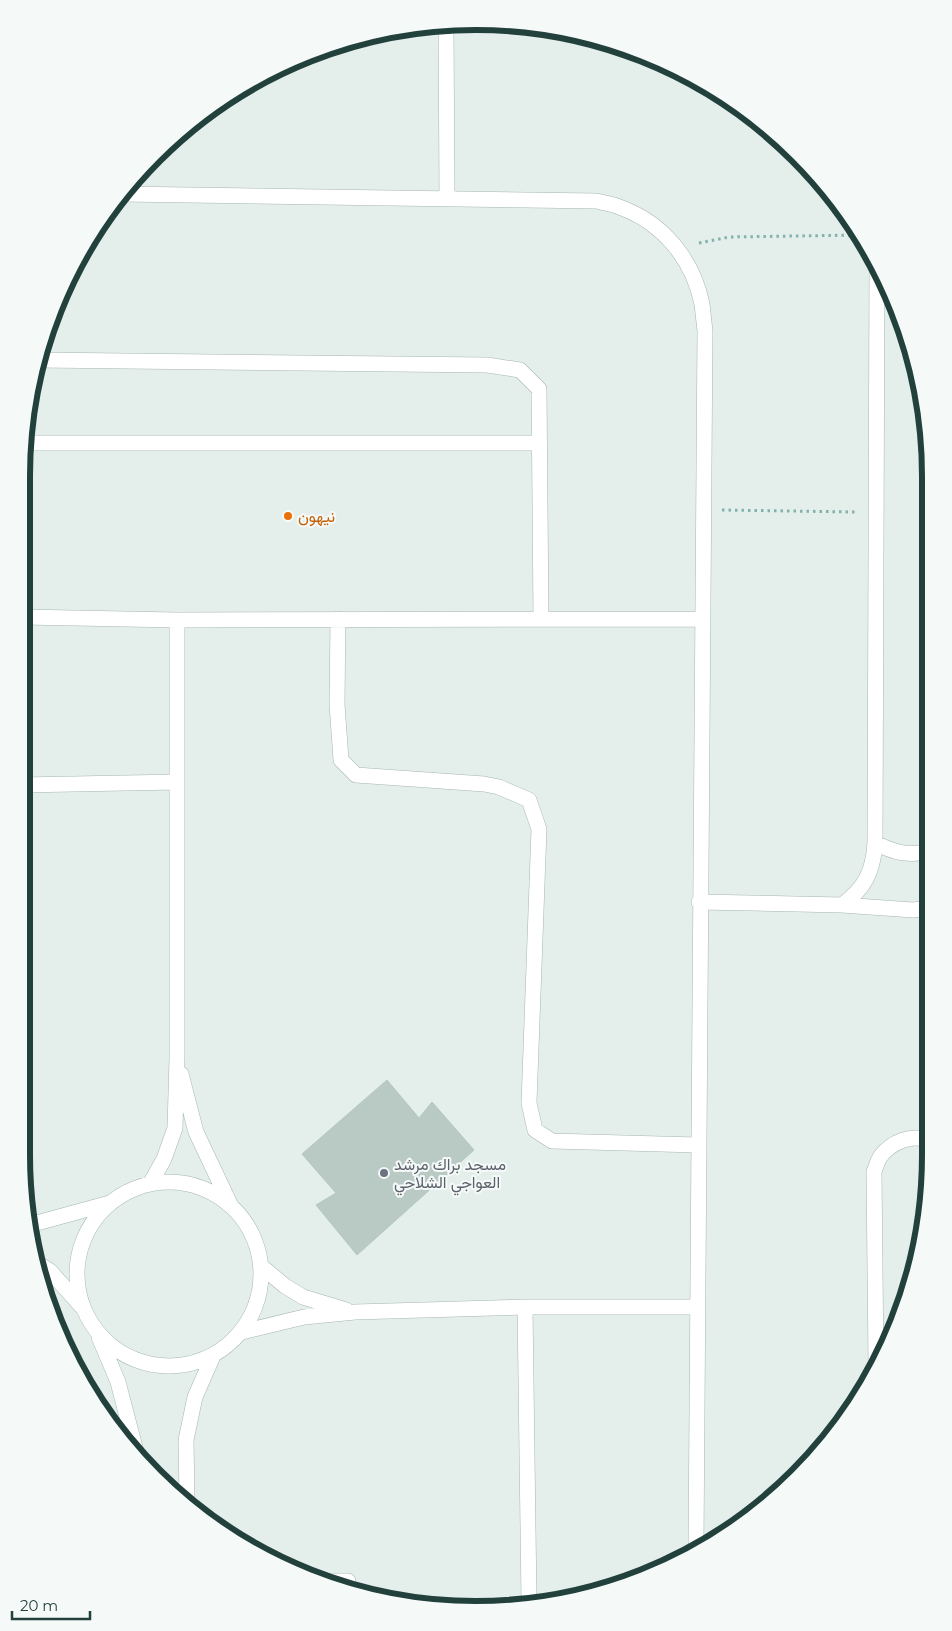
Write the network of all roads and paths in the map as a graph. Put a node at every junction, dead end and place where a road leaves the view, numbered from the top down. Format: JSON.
{"nodes":[{"id":1,"x":446,"y":31,"type":"edge"},
{"id":2,"x":131,"y":194,"type":"edge"},
{"id":3,"x":447,"y":198,"type":"junction"},
{"id":4,"x":851,"y":235,"type":"edge"},
{"id":5,"x":677,"y":247,"type":"junction"},
{"id":6,"x":877,"y":281,"type":"edge"},
{"id":7,"x":45,"y":360,"type":"edge"},
{"id":8,"x":31,"y":443,"type":"edge"},
{"id":9,"x":539,"y":443,"type":"junction"},
{"id":10,"x":702,"y":509,"type":"junction"},
{"id":11,"x":876,"y":513,"type":"junction"},
{"id":12,"x":30,"y":617,"type":"edge"},
{"id":13,"x":338,"y":619,"type":"junction"},
{"id":14,"x":541,"y":619,"type":"junction"},
{"id":15,"x":701,"y":619,"type":"junction"},
{"id":16,"x":176,"y":620,"type":"junction"},
{"id":17,"x":177,"y":782,"type":"junction"},
{"id":18,"x":30,"y":785,"type":"edge"},
{"id":19,"x":875,"y":843,"type":"junction"},
{"id":20,"x":922,"y":852,"type":"edge"},
{"id":21,"x":699,"y":902,"type":"junction"},
{"id":22,"x":842,"y":906,"type":"junction"},
{"id":23,"x":922,"y":909,"type":"edge"},
{"id":24,"x":177,"y":1058,"type":"junction"},
{"id":25,"x":922,"y":1140,"type":"edge"},
{"id":26,"x":697,"y":1145,"type":"junction"},
{"id":27,"x":150,"y":1184,"type":"junction"},
{"id":28,"x":111,"y":1202,"type":"junction"},
{"id":29,"x":230,"y":1204,"type":"junction"},
{"id":30,"x":36,"y":1223,"type":"edge"},
{"id":31,"x":261,"y":1266,"type":"junction"},
{"id":32,"x":44,"y":1267,"type":"edge"},
{"id":33,"x":525,"y":1307,"type":"junction"},
{"id":34,"x":696,"y":1307,"type":"junction"},
{"id":35,"x":83,"y":1308,"type":"junction"},
{"id":36,"x":355,"y":1312,"type":"junction"},
{"id":37,"x":242,"y":1332,"type":"junction"},
{"id":38,"x":98,"y":1333,"type":"junction"},
{"id":39,"x":876,"y":1352,"type":"edge"},
{"id":40,"x":213,"y":1356,"type":"junction"},
{"id":41,"x":126,"y":1432,"type":"edge"},
{"id":42,"x":131,"y":1432,"type":"junction"},
{"id":43,"x":133,"y":1440,"type":"edge"},
{"id":44,"x":187,"y":1494,"type":"edge"},
{"id":45,"x":696,"y":1543,"type":"edge"},
{"id":46,"x":529,"y":1598,"type":"edge"}],
"edges":[{"from":1,"to":3,"type":"street"},
{"from":2,"to":3,"type":"street"},
{"from":3,"to":5,"type":"street"},
{"from":4,"to":5,"type":"path"},
{"from":5,"to":10,"type":"street"},
{"from":6,"to":11,"type":"street"},
{"from":7,"to":9,"type":"street"},
{"from":8,"to":9,"type":"street"},
{"from":9,"to":14,"type":"street"},
{"from":10,"to":11,"type":"path"},
{"from":10,"to":15,"type":"street"},
{"from":11,"to":19,"type":"street"},
{"from":12,"to":16,"type":"street"},
{"from":13,"to":14,"type":"street"},
{"from":13,"to":16,"type":"street"},
{"from":13,"to":26,"type":"street"},
{"from":14,"to":15,"type":"street"},
{"from":15,"to":21,"type":"street"},
{"from":16,"to":17,"type":"street"},
{"from":17,"to":18,"type":"street"},
{"from":17,"to":24,"type":"street"},
{"from":19,"to":20,"type":"street"},
{"from":19,"to":22,"type":"street"},
{"from":21,"to":22,"type":"street"},
{"from":21,"to":26,"type":"street"},
{"from":22,"to":23,"type":"street"},
{"from":24,"to":27,"type":"street"},
{"from":24,"to":29,"type":"street"},
{"from":25,"to":39,"type":"street"},
{"from":26,"to":34,"type":"street"},
{"from":27,"to":28,"type":"street"},
{"from":27,"to":29,"type":"street"},
{"from":28,"to":30,"type":"street"},
{"from":28,"to":35,"type":"street"},
{"from":29,"to":31,"type":"street"},
{"from":31,"to":36,"type":"street"},
{"from":31,"to":37,"type":"street"},
{"from":32,"to":35,"type":"street"},
{"from":33,"to":34,"type":"street"},
{"from":33,"to":36,"type":"street"},
{"from":33,"to":46,"type":"street"},
{"from":34,"to":45,"type":"street"},
{"from":35,"to":38,"type":"street"},
{"from":36,"to":37,"type":"street"},
{"from":37,"to":40,"type":"street"},
{"from":38,"to":40,"type":"street"},
{"from":38,"to":42,"type":"street"},
{"from":40,"to":44,"type":"street"},
{"from":41,"to":42,"type":"street"},
{"from":42,"to":43,"type":"street"}]}
